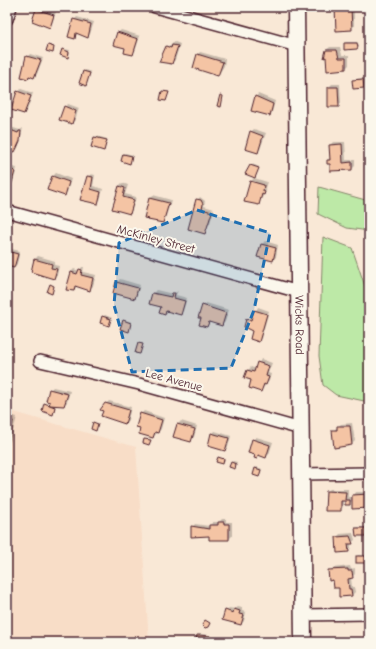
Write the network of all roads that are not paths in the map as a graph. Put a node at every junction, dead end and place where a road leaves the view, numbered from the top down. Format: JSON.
{"nodes":[{"id":1,"x":10,"y":7,"type":"edge"},
{"id":2,"x":155,"y":7,"type":"edge"},
{"id":3,"x":296,"y":7,"type":"edge"},
{"id":4,"x":7,"y":19,"type":"edge"},
{"id":5,"x":297,"y":46,"type":"junction"},
{"id":6,"x":7,"y":211,"type":"edge"},
{"id":7,"x":299,"y":292,"type":"junction"},
{"id":8,"x":40,"y":361,"type":"dead end"},
{"id":9,"x":301,"y":429,"type":"junction"},
{"id":10,"x":369,"y":472,"type":"edge"},
{"id":11,"x":301,"y":474,"type":"junction"},
{"id":12,"x":369,"y":614,"type":"edge"},
{"id":13,"x":303,"y":615,"type":"junction"},
{"id":14,"x":303,"y":642,"type":"edge"}],
"edges":[{"from":1,"to":4,"type":"street"},
{"from":2,"to":5,"type":"street"},
{"from":3,"to":5,"type":"main road","name":"Wicks Road"},
{"from":5,"to":7,"type":"main road","name":"Wicks Road"},
{"from":6,"to":7,"type":"street","name":"McKinley Street"},
{"from":7,"to":9,"type":"main road","name":"Wicks Road"},
{"from":8,"to":9,"type":"street","name":"Lee Avenue"},
{"from":9,"to":11,"type":"main road","name":"Wicks Road"},
{"from":10,"to":11,"type":"street"},
{"from":11,"to":13,"type":"main road","name":"Wicks Road"},
{"from":12,"to":13,"type":"street"},
{"from":13,"to":14,"type":"main road","name":"Wicks Road"}]}
